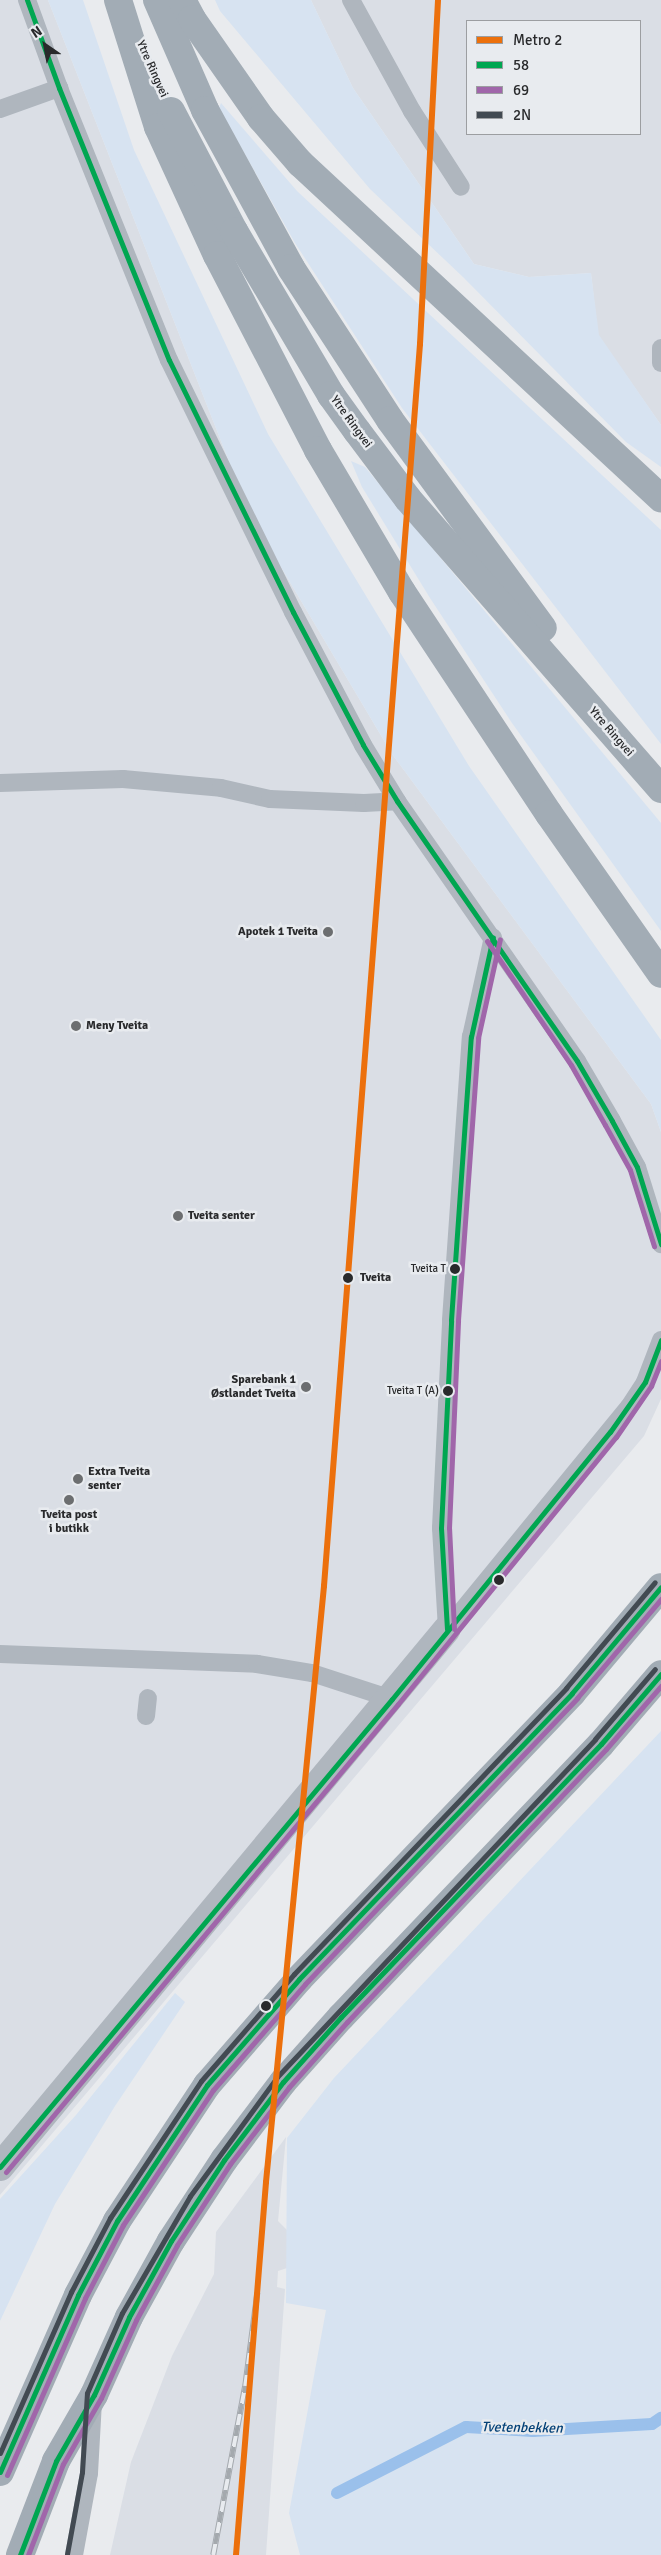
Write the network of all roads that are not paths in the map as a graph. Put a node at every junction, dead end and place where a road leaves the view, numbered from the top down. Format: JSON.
{"nodes":[{"id":1,"x":27,"y":0,"type":"edge"},
{"id":2,"x":119,"y":0,"type":"edge"},
{"id":3,"x":157,"y":0,"type":"edge"},
{"id":4,"x":182,"y":0,"type":"edge"},
{"id":5,"x":351,"y":0,"type":"edge"},
{"id":6,"x":58,"y":88,"type":"junction"},
{"id":7,"x":0,"y":109,"type":"edge"},
{"id":8,"x":461,"y":187,"type":"dead end"},
{"id":9,"x":661,"y":348,"type":"edge"},
{"id":10,"x":661,"y":363,"type":"edge"},
{"id":11,"x":661,"y":499,"type":"edge"},
{"id":12,"x":0,"y":783,"type":"edge"},
{"id":13,"x":661,"y":789,"type":"edge"},
{"id":14,"x":397,"y":801,"type":"junction"},
{"id":15,"x":493,"y":937,"type":"junction"},
{"id":16,"x":661,"y":974,"type":"edge"},
{"id":17,"x":661,"y":1244,"type":"edge"},
{"id":18,"x":661,"y":1340,"type":"edge"},
{"id":19,"x":661,"y":1587,"type":"edge"},
{"id":20,"x":447,"y":1629,"type":"junction"},
{"id":21,"x":0,"y":1654,"type":"edge"},
{"id":22,"x":661,"y":1674,"type":"edge"},
{"id":23,"x":148,"y":1698,"type":"dead end"},
{"id":24,"x":392,"y":1699,"type":"junction"},
{"id":25,"x":146,"y":1716,"type":"dead end"},
{"id":26,"x":0,"y":2167,"type":"edge"},
{"id":27,"x":94,"y":2395,"type":"junction"},
{"id":28,"x":0,"y":2472,"type":"edge"},
{"id":29,"x":20,"y":2555,"type":"edge"},
{"id":30,"x":74,"y":2555,"type":"edge"}],
"edges":[{"from":1,"to":6,"type":"lane"},
{"from":2,"to":13,"type":"main road","name":"Ytre Ringvei"},
{"from":2,"to":16,"type":"main road"},
{"from":3,"to":13,"type":"main road","name":"Ytre Ringvei"},
{"from":4,"to":11,"type":"main road"},
{"from":5,"to":8,"type":"lane"},
{"from":6,"to":7,"type":"lane"},
{"from":6,"to":14,"type":"lane"},
{"from":9,"to":10,"type":"lane"},
{"from":12,"to":14,"type":"lane"},
{"from":14,"to":15,"type":"lane"},
{"from":15,"to":17,"type":"lane"},
{"from":15,"to":20,"type":"lane"},
{"from":18,"to":20,"type":"lane"},
{"from":19,"to":28,"type":"main road"},
{"from":20,"to":24,"type":"street"},
{"from":21,"to":24,"type":"lane"},
{"from":22,"to":27,"type":"main road"},
{"from":23,"to":25,"type":"lane"},
{"from":24,"to":26,"type":"street"},
{"from":27,"to":29,"type":"main road"},
{"from":27,"to":30,"type":"lane"}]}
